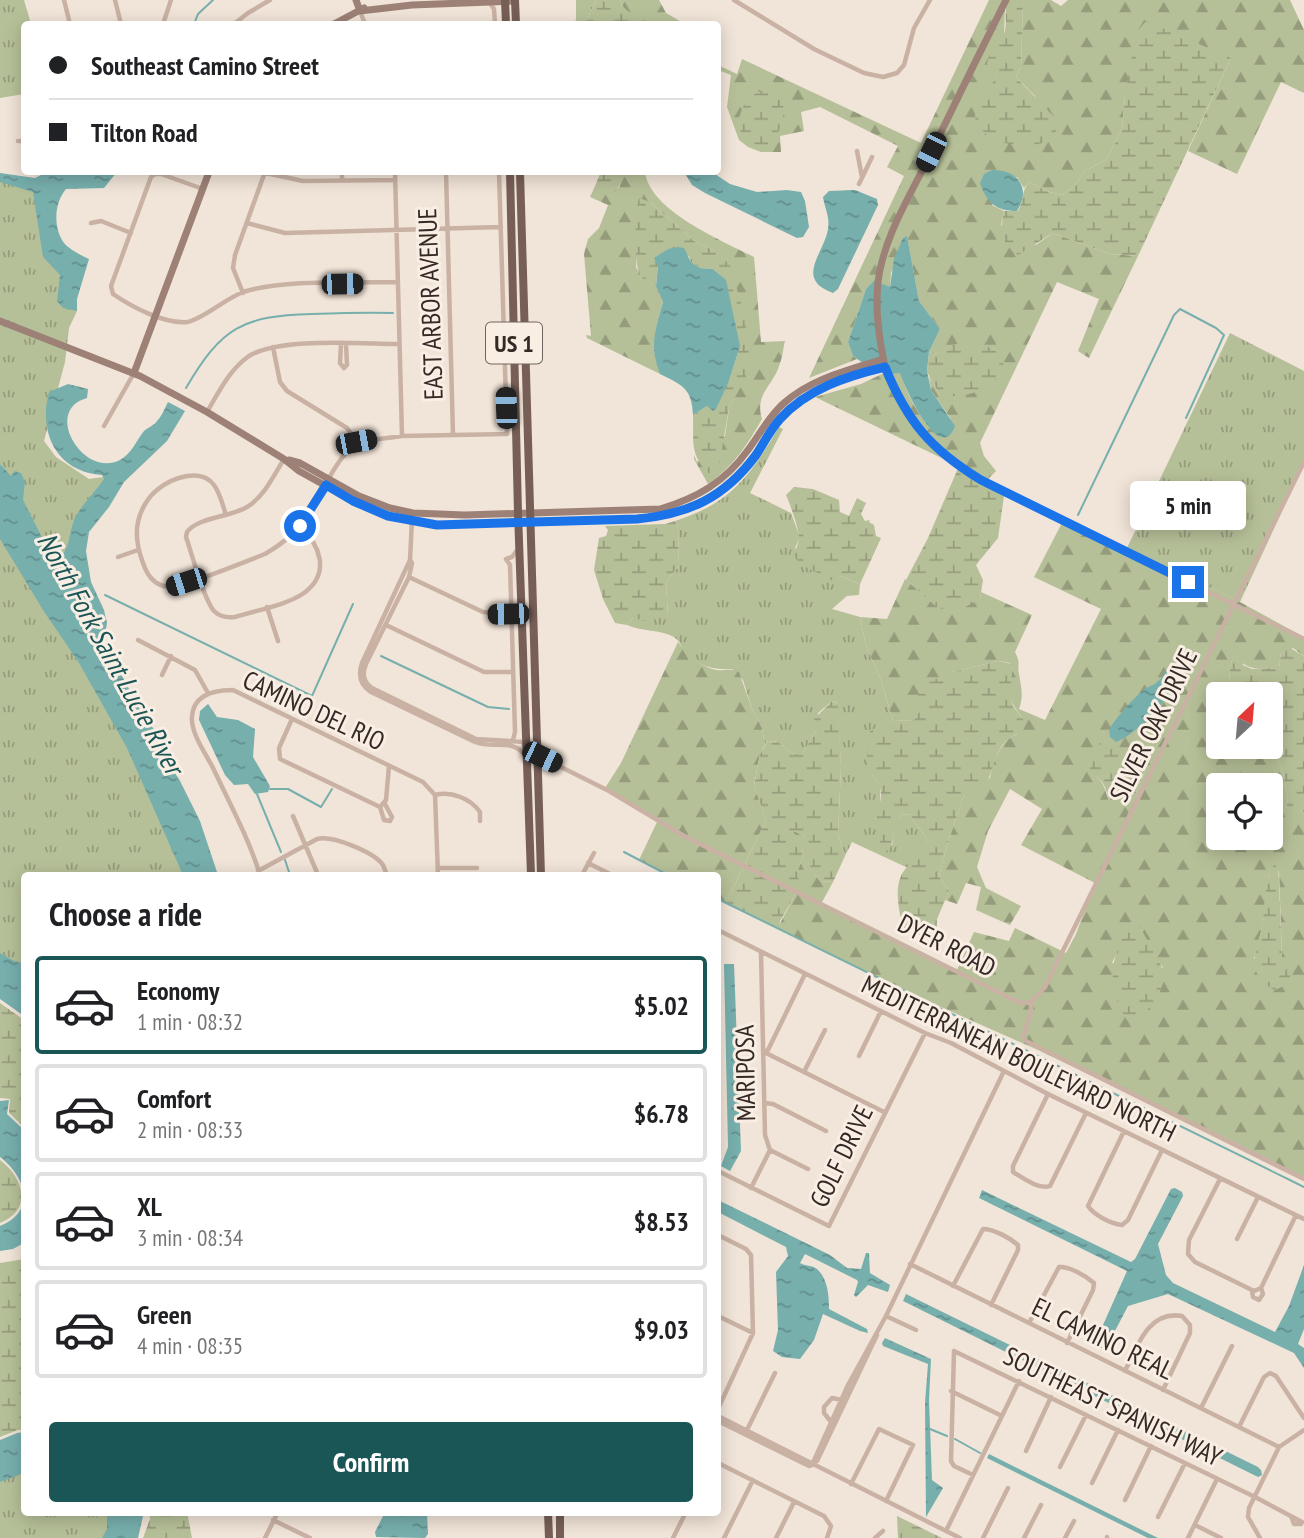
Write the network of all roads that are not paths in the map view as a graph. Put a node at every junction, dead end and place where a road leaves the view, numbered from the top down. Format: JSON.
{"nodes":[{"id":1,"x":64,"y":0,"type":"edge"},
{"id":2,"x":115,"y":0,"type":"edge"},
{"id":3,"x":172,"y":0,"type":"edge"},
{"id":4,"x":270,"y":0,"type":"edge"},
{"id":5,"x":356,"y":0,"type":"edge"},
{"id":6,"x":449,"y":0,"type":"edge"},
{"id":7,"x":734,"y":0,"type":"edge"},
{"id":8,"x":930,"y":0,"type":"edge"},
{"id":9,"x":1006,"y":0,"type":"edge"},
{"id":10,"x":510,"y":1,"type":"edge"},
{"id":11,"x":436,"y":2,"type":"edge"},
{"id":12,"x":490,"y":3,"type":"junction"},
{"id":13,"x":360,"y":11,"type":"junction"},
{"id":14,"x":69,"y":21,"type":"edge"},
{"id":15,"x":120,"y":21,"type":"edge"},
{"id":16,"x":164,"y":21,"type":"edge"},
{"id":17,"x":238,"y":21,"type":"edge"},
{"id":18,"x":340,"y":21,"type":"edge"},
{"id":19,"x":364,"y":21,"type":"edge"},
{"id":20,"x":495,"y":21,"type":"edge"},
{"id":21,"x":506,"y":21,"type":"edge"},
{"id":22,"x":515,"y":21,"type":"edge"},
{"id":23,"x":858,"y":151,"type":"dead end"},
{"id":24,"x":872,"y":157,"type":"dead end"},
{"id":25,"x":154,"y":175,"type":"edge"},
{"id":26,"x":164,"y":175,"type":"edge"},
{"id":27,"x":208,"y":175,"type":"edge"},
{"id":28,"x":263,"y":175,"type":"edge"},
{"id":29,"x":274,"y":175,"type":"edge"},
{"id":30,"x":342,"y":175,"type":"edge"},
{"id":31,"x":395,"y":175,"type":"edge"},
{"id":32,"x":446,"y":175,"type":"edge"},
{"id":33,"x":499,"y":175,"type":"edge"},
{"id":34,"x":510,"y":175,"type":"edge"},
{"id":35,"x":520,"y":175,"type":"edge"},
{"id":36,"x":862,"y":177,"type":"junction"},
{"id":37,"x":342,"y":180,"type":"junction"},
{"id":38,"x":395,"y":180,"type":"junction"},
{"id":39,"x":859,"y":184,"type":"dead end"},
{"id":40,"x":202,"y":189,"type":"junction"},
{"id":41,"x":91,"y":223,"type":"dead end"},
{"id":42,"x":247,"y":223,"type":"junction"},
{"id":43,"x":501,"y":227,"type":"junction"},
{"id":44,"x":448,"y":229,"type":"junction"},
{"id":45,"x":396,"y":230,"type":"junction"},
{"id":46,"x":131,"y":233,"type":"junction"},
{"id":47,"x":512,"y":239,"type":"junction"},
{"id":48,"x":522,"y":254,"type":"junction"},
{"id":49,"x":512,"y":256,"type":"junction"},
{"id":50,"x":523,"y":273,"type":"junction"},
{"id":51,"x":398,"y":282,"type":"junction"},
{"id":52,"x":243,"y":293,"type":"junction"},
{"id":53,"x":156,"y":315,"type":"junction"},
{"id":54,"x":0,"y":321,"type":"edge"},
{"id":55,"x":399,"y":344,"type":"junction"},
{"id":56,"x":273,"y":347,"type":"junction"},
{"id":57,"x":884,"y":363,"type":"junction"},
{"id":58,"x":134,"y":373,"type":"junction"},
{"id":59,"x":207,"y":412,"type":"junction"},
{"id":60,"x":104,"y":426,"type":"dead end"},
{"id":61,"x":453,"y":435,"type":"junction"},
{"id":62,"x":402,"y":436,"type":"junction"},
{"id":63,"x":356,"y":442,"type":"junction"},
{"id":64,"x":284,"y":459,"type":"junction"},
{"id":65,"x":1304,"y":462,"type":"edge"},
{"id":66,"x":327,"y":482,"type":"junction"},
{"id":67,"x":226,"y":515,"type":"junction"},
{"id":68,"x":412,"y":517,"type":"junction"},
{"id":69,"x":518,"y":518,"type":"junction"},
{"id":70,"x":530,"y":518,"type":"junction"},
{"id":71,"x":300,"y":526,"type":"junction"},
{"id":72,"x":519,"y":547,"type":"junction"},
{"id":73,"x":138,"y":550,"type":"junction"},
{"id":74,"x":118,"y":557,"type":"dead end"},
{"id":75,"x":410,"y":560,"type":"junction"},
{"id":76,"x":200,"y":577,"type":"junction"},
{"id":77,"x":409,"y":577,"type":"junction"},
{"id":78,"x":1234,"y":605,"type":"junction"},
{"id":79,"x":267,"y":607,"type":"junction"},
{"id":80,"x":511,"y":614,"type":"junction"},
{"id":81,"x":522,"y":624,"type":"junction"},
{"id":82,"x":386,"y":625,"type":"junction"},
{"id":83,"x":1304,"y":639,"type":"edge"},
{"id":84,"x":138,"y":640,"type":"dead end"},
{"id":85,"x":278,"y":640,"type":"dead end"},
{"id":86,"x":372,"y":647,"type":"junction"},
{"id":87,"x":171,"y":656,"type":"junction"},
{"id":88,"x":513,"y":672,"type":"junction"},
{"id":89,"x":162,"y":675,"type":"dead end"},
{"id":90,"x":208,"y":693,"type":"junction"},
{"id":91,"x":292,"y":719,"type":"junction"},
{"id":92,"x":526,"y":730,"type":"junction"},
{"id":93,"x":513,"y":740,"type":"junction"},
{"id":94,"x":526,"y":742,"type":"junction"},
{"id":95,"x":503,"y":743,"type":"junction"},
{"id":96,"x":536,"y":754,"type":"junction"},
{"id":97,"x":526,"y":756,"type":"junction"},
{"id":98,"x":389,"y":766,"type":"junction"},
{"id":99,"x":537,"y":768,"type":"junction"},
{"id":100,"x":435,"y":795,"type":"junction"},
{"id":101,"x":293,"y":816,"type":"dead end"},
{"id":102,"x":480,"y":821,"type":"dead end"},
{"id":103,"x":306,"y":844,"type":"junction"},
{"id":104,"x":594,"y":853,"type":"dead end"},
{"id":105,"x":588,"y":863,"type":"junction"},
{"id":106,"x":439,"y":868,"type":"junction"},
{"id":107,"x":477,"y":868,"type":"dead end"},
{"id":108,"x":259,"y":872,"type":"edge"},
{"id":109,"x":261,"y":872,"type":"edge"},
{"id":110,"x":317,"y":872,"type":"edge"},
{"id":111,"x":386,"y":872,"type":"edge"},
{"id":112,"x":439,"y":872,"type":"edge"},
{"id":113,"x":531,"y":872,"type":"edge"},
{"id":114,"x":541,"y":872,"type":"edge"},
{"id":115,"x":584,"y":872,"type":"edge"},
{"id":116,"x":606,"y":872,"type":"edge"},
{"id":117,"x":721,"y":932,"type":"edge"},
{"id":118,"x":761,"y":952,"type":"junction"},
{"id":119,"x":805,"y":974,"type":"junction"},
{"id":120,"x":1031,"y":1002,"type":"junction"},
{"id":121,"x":881,"y":1011,"type":"junction"},
{"id":122,"x":825,"y":1031,"type":"dead end"},
{"id":123,"x":925,"y":1033,"type":"junction"},
{"id":124,"x":764,"y":1052,"type":"junction"},
{"id":125,"x":859,"y":1056,"type":"dead end"},
{"id":126,"x":1004,"y":1071,"type":"junction"},
{"id":127,"x":804,"y":1072,"type":"junction"},
{"id":128,"x":1048,"y":1094,"type":"junction"},
{"id":129,"x":765,"y":1102,"type":"junction"},
{"id":130,"x":884,"y":1112,"type":"junction"},
{"id":131,"x":1086,"y":1112,"type":"junction"},
{"id":132,"x":826,"y":1131,"type":"dead end"},
{"id":133,"x":1124,"y":1131,"type":"junction"},
{"id":134,"x":770,"y":1150,"type":"junction"},
{"id":135,"x":1162,"y":1150,"type":"junction"},
{"id":136,"x":808,"y":1168,"type":"dead end"},
{"id":137,"x":721,"y":1173,"type":"edge"},
{"id":138,"x":1220,"y":1179,"type":"junction"},
{"id":139,"x":1304,"y":1179,"type":"edge"},
{"id":140,"x":751,"y":1188,"type":"junction"},
{"id":141,"x":1258,"y":1196,"type":"junction"},
{"id":142,"x":1296,"y":1215,"type":"junction"},
{"id":143,"x":1304,"y":1219,"type":"edge"},
{"id":144,"x":721,"y":1236,"type":"edge"},
{"id":145,"x":1237,"y":1239,"type":"dead end"},
{"id":146,"x":910,"y":1264,"type":"junction"},
{"id":147,"x":953,"y":1286,"type":"junction"},
{"id":148,"x":1261,"y":1288,"type":"junction"},
{"id":149,"x":1251,"y":1290,"type":"junction"},
{"id":150,"x":991,"y":1305,"type":"junction"},
{"id":151,"x":886,"y":1316,"type":"junction"},
{"id":152,"x":721,"y":1318,"type":"edge"},
{"id":153,"x":1029,"y":1323,"type":"junction"},
{"id":154,"x":916,"y":1330,"type":"dead end"},
{"id":155,"x":753,"y":1334,"type":"junction"},
{"id":156,"x":1067,"y":1343,"type":"junction"},
{"id":157,"x":1232,"y":1346,"type":"dead end"},
{"id":158,"x":1125,"y":1371,"type":"junction"},
{"id":159,"x":775,"y":1373,"type":"dead end"},
{"id":160,"x":1019,"y":1381,"type":"junction"},
{"id":161,"x":1163,"y":1390,"type":"junction"},
{"id":162,"x":951,"y":1391,"type":"junction"},
{"id":163,"x":1051,"y":1397,"type":"junction"},
{"id":164,"x":843,"y":1401,"type":"junction"},
{"id":165,"x":721,"y":1403,"type":"edge"},
{"id":166,"x":1201,"y":1408,"type":"junction"},
{"id":167,"x":1086,"y":1415,"type":"junction"},
{"id":168,"x":1002,"y":1416,"type":"junction"},
{"id":169,"x":1304,"y":1418,"type":"edge"},
{"id":170,"x":721,"y":1420,"type":"edge"},
{"id":171,"x":833,"y":1423,"type":"junction"},
{"id":172,"x":1240,"y":1427,"type":"junction"},
{"id":173,"x":1118,"y":1430,"type":"junction"},
{"id":174,"x":1304,"y":1430,"type":"edge"},
{"id":175,"x":746,"y":1432,"type":"junction"},
{"id":176,"x":1151,"y":1446,"type":"junction"},
{"id":177,"x":1279,"y":1447,"type":"junction"},
{"id":178,"x":1026,"y":1451,"type":"dead end"},
{"id":179,"x":813,"y":1463,"type":"junction"},
{"id":180,"x":1185,"y":1463,"type":"junction"},
{"id":181,"x":721,"y":1464,"type":"edge"},
{"id":182,"x":1060,"y":1466,"type":"dead end"},
{"id":183,"x":973,"y":1475,"type":"junction"},
{"id":184,"x":1217,"y":1479,"type":"junction"},
{"id":185,"x":753,"y":1480,"type":"junction"},
{"id":186,"x":1092,"y":1483,"type":"dead end"},
{"id":187,"x":850,"y":1484,"type":"junction"},
{"id":188,"x":1008,"y":1488,"type":"dead end"},
{"id":189,"x":1255,"y":1497,"type":"junction"},
{"id":190,"x":1125,"y":1500,"type":"dead end"},
{"id":191,"x":886,"y":1501,"type":"junction"},
{"id":192,"x":794,"y":1502,"type":"junction"},
{"id":193,"x":1041,"y":1504,"type":"dead end"},
{"id":194,"x":276,"y":1516,"type":"edge"},
{"id":195,"x":548,"y":1516,"type":"edge"},
{"id":196,"x":560,"y":1516,"type":"edge"},
{"id":197,"x":684,"y":1516,"type":"edge"},
{"id":198,"x":1291,"y":1516,"type":"dead end"},
{"id":199,"x":1158,"y":1517,"type":"dead end"},
{"id":200,"x":274,"y":1520,"type":"junction"},
{"id":201,"x":1074,"y":1521,"type":"dead end"},
{"id":202,"x":1195,"y":1525,"type":"junction"},
{"id":203,"x":883,"y":1531,"type":"dead end"},
{"id":204,"x":946,"y":1531,"type":"junction"},
{"id":205,"x":1214,"y":1536,"type":"edge"},
{"id":206,"x":265,"y":1538,"type":"edge"},
{"id":207,"x":310,"y":1538,"type":"edge"},
{"id":208,"x":549,"y":1538,"type":"edge"},
{"id":209,"x":560,"y":1538,"type":"edge"},
{"id":210,"x":673,"y":1538,"type":"edge"},
{"id":211,"x":724,"y":1538,"type":"edge"},
{"id":212,"x":776,"y":1538,"type":"edge"},
{"id":213,"x":827,"y":1538,"type":"edge"},
{"id":214,"x":875,"y":1538,"type":"edge"},
{"id":215,"x":960,"y":1538,"type":"edge"},
{"id":216,"x":983,"y":1538,"type":"edge"},
{"id":217,"x":1024,"y":1538,"type":"edge"},
{"id":218,"x":1065,"y":1538,"type":"edge"},
{"id":219,"x":1188,"y":1538,"type":"edge"},
{"id":220,"x":1221,"y":1538,"type":"edge"},
{"id":221,"x":1260,"y":1538,"type":"edge"}],
"edges":[{"from":1,"to":14,"type":"street"},
{"from":2,"to":15,"type":"street"},
{"from":3,"to":16,"type":"street"},
{"from":4,"to":17,"type":"street"},
{"from":5,"to":13,"type":"street"},
{"from":6,"to":11,"type":"street"},
{"from":7,"to":8,"type":"street"},
{"from":9,"to":57,"type":"street"},
{"from":10,"to":12,"type":"street"},
{"from":10,"to":21,"type":"main road"},
{"from":10,"to":22,"type":"main road"},
{"from":11,"to":12,"type":"street"},
{"from":11,"to":13,"type":"street"},
{"from":12,"to":20,"type":"street"},
{"from":13,"to":18,"type":"street"},
{"from":13,"to":19,"type":"street"},
{"from":23,"to":36,"type":"street"},
{"from":24,"to":36,"type":"street"},
{"from":25,"to":46,"type":"street"},
{"from":26,"to":40,"type":"street"},
{"from":27,"to":40,"type":"street"},
{"from":28,"to":42,"type":"street"},
{"from":29,"to":37,"type":"street"},
{"from":30,"to":37,"type":"street"},
{"from":31,"to":38,"type":"street"},
{"from":32,"to":44,"type":"street","name":"EAST ARBOR AVENUE"},
{"from":33,"to":43,"type":"street"},
{"from":34,"to":47,"type":"main road","number":"US 1"},
{"from":35,"to":48,"type":"main road","number":"US 1"},
{"from":36,"to":39,"type":"street"},
{"from":37,"to":38,"type":"street"},
{"from":38,"to":45,"type":"street"},
{"from":40,"to":53,"type":"street"},
{"from":41,"to":46,"type":"street"},
{"from":42,"to":45,"type":"street"},
{"from":42,"to":52,"type":"street"},
{"from":43,"to":44,"type":"street"},
{"from":43,"to":61,"type":"street"},
{"from":44,"to":45,"type":"street"},
{"from":44,"to":61,"type":"street","name":"EAST ARBOR AVENUE"},
{"from":45,"to":51,"type":"street"},
{"from":46,"to":53,"type":"street"},
{"from":47,"to":48,"type":"main road"},
{"from":47,"to":49,"type":"main road","number":"US 1"},
{"from":48,"to":50,"type":"main road","number":"US 1"},
{"from":49,"to":50,"type":"main road"},
{"from":49,"to":69,"type":"main road","number":"US 1"},
{"from":50,"to":70,"type":"main road","number":"US 1"},
{"from":51,"to":52,"type":"street"},
{"from":51,"to":55,"type":"street"},
{"from":52,"to":53,"type":"street"},
{"from":53,"to":58,"type":"street"},
{"from":54,"to":58,"type":"street"},
{"from":55,"to":56,"type":"street"},
{"from":55,"to":62,"type":"street"},
{"from":56,"to":59,"type":"street"},
{"from":56,"to":63,"type":"street"},
{"from":57,"to":70,"type":"street"},
{"from":57,"to":78,"type":"street"},
{"from":58,"to":59,"type":"street"},
{"from":58,"to":60,"type":"street"},
{"from":59,"to":64,"type":"street"},
{"from":61,"to":62,"type":"street"},
{"from":62,"to":63,"type":"street"},
{"from":63,"to":66,"type":"street"},
{"from":64,"to":66,"type":"street"},
{"from":64,"to":67,"type":"street"},
{"from":65,"to":78,"type":"street","name":"SILVER OAK DRIVE"},
{"from":66,"to":68,"type":"street"},
{"from":66,"to":71,"type":"street"},
{"from":67,"to":73,"type":"street"},
{"from":67,"to":76,"type":"street"},
{"from":68,"to":69,"type":"street"},
{"from":68,"to":75,"type":"street"},
{"from":69,"to":70,"type":"street"},
{"from":69,"to":72,"type":"main road","number":"US 1"},
{"from":70,"to":96,"type":"main road","number":"US 1"},
{"from":71,"to":76,"type":"street"},
{"from":71,"to":79,"type":"street"},
{"from":72,"to":80,"type":"street"},
{"from":72,"to":81,"type":"main road","number":"US 1"},
{"from":73,"to":74,"type":"street"},
{"from":73,"to":76,"type":"street"},
{"from":75,"to":77,"type":"street"},
{"from":75,"to":86,"type":"street"},
{"from":76,"to":79,"type":"street"},
{"from":77,"to":80,"type":"street"},
{"from":77,"to":82,"type":"street"},
{"from":78,"to":83,"type":"street"},
{"from":78,"to":120,"type":"street","name":"SILVER OAK DRIVE"},
{"from":79,"to":85,"type":"street"},
{"from":80,"to":81,"type":"street"},
{"from":80,"to":88,"type":"street"},
{"from":81,"to":92,"type":"main road","number":"US 1"},
{"from":82,"to":86,"type":"street"},
{"from":82,"to":88,"type":"street"},
{"from":84,"to":87,"type":"street"},
{"from":86,"to":95,"type":"street"},
{"from":87,"to":89,"type":"street"},
{"from":87,"to":90,"type":"street"},
{"from":88,"to":93,"type":"street"},
{"from":90,"to":91,"type":"street","name":"CAMINO DEL RIO"},
{"from":90,"to":108,"type":"street","name":"CAMINO DEL RIO"},
{"from":91,"to":98,"type":"street","name":"CAMINO DEL RIO"},
{"from":91,"to":98,"type":"street"},
{"from":92,"to":94,"type":"main road","number":"US 1"},
{"from":92,"to":96,"type":"main road"},
{"from":93,"to":94,"type":"street"},
{"from":93,"to":95,"type":"street"},
{"from":94,"to":97,"type":"main road","number":"US 1"},
{"from":94,"to":99,"type":"main road"},
{"from":95,"to":97,"type":"street"},
{"from":96,"to":99,"type":"main road","number":"US 1"},
{"from":96,"to":120,"type":"street","name":"DYER ROAD"},
{"from":97,"to":113,"type":"main road","number":"US 1"},
{"from":98,"to":100,"type":"street","name":"CAMINO DEL RIO"},
{"from":99,"to":114,"type":"main road","number":"US 1"},
{"from":100,"to":102,"type":"street"},
{"from":100,"to":106,"type":"street"},
{"from":101,"to":103,"type":"street"},
{"from":103,"to":109,"type":"street"},
{"from":103,"to":110,"type":"street"},
{"from":103,"to":111,"type":"street"},
{"from":104,"to":105,"type":"street"},
{"from":105,"to":115,"type":"street"},
{"from":105,"to":116,"type":"street"},
{"from":106,"to":107,"type":"street"},
{"from":106,"to":112,"type":"street"},
{"from":117,"to":118,"type":"street","name":"MEDITERRANEAN BOULEVARD NORTH"},
{"from":118,"to":119,"type":"street","name":"MEDITERRANEAN BOULEVARD NORTH"},
{"from":118,"to":124,"type":"street","name":"MARIPOSA"},
{"from":119,"to":121,"type":"street","name":"MEDITERRANEAN BOULEVARD NORTH"},
{"from":119,"to":124,"type":"street"},
{"from":120,"to":139,"type":"street"},
{"from":121,"to":123,"type":"street","name":"MEDITERRANEAN BOULEVARD NORTH"},
{"from":121,"to":125,"type":"street"},
{"from":122,"to":127,"type":"street"},
{"from":123,"to":126,"type":"street","name":"MEDITERRANEAN BOULEVARD NORTH"},
{"from":123,"to":130,"type":"street","name":"GOLF DRIVE"},
{"from":124,"to":127,"type":"street"},
{"from":124,"to":129,"type":"street","name":"MARIPOSA"},
{"from":126,"to":128,"type":"street","name":"MEDITERRANEAN BOULEVARD NORTH"},
{"from":126,"to":146,"type":"street"},
{"from":127,"to":130,"type":"street"},
{"from":128,"to":131,"type":"street","name":"MEDITERRANEAN BOULEVARD NORTH"},
{"from":128,"to":131,"type":"street"},
{"from":129,"to":132,"type":"street"},
{"from":129,"to":134,"type":"street","name":"MARIPOSA"},
{"from":130,"to":140,"type":"street","name":"GOLF DRIVE"},
{"from":131,"to":133,"type":"street","name":"MEDITERRANEAN BOULEVARD NORTH"},
{"from":133,"to":135,"type":"street","name":"MEDITERRANEAN BOULEVARD NORTH"},
{"from":133,"to":135,"type":"street"},
{"from":134,"to":136,"type":"street"},
{"from":134,"to":140,"type":"street","name":"MARIPOSA"},
{"from":135,"to":138,"type":"street","name":"MEDITERRANEAN BOULEVARD NORTH"},
{"from":137,"to":140,"type":"street","name":"GOLF DRIVE"},
{"from":138,"to":141,"type":"street","name":"MEDITERRANEAN BOULEVARD NORTH"},
{"from":138,"to":149,"type":"street"},
{"from":141,"to":142,"type":"street","name":"MEDITERRANEAN BOULEVARD NORTH"},
{"from":141,"to":145,"type":"street"},
{"from":142,"to":143,"type":"street","name":"MEDITERRANEAN BOULEVARD NORTH"},
{"from":142,"to":148,"type":"street"},
{"from":144,"to":155,"type":"street"},
{"from":146,"to":147,"type":"street","name":"EL CAMINO REAL"},
{"from":146,"to":151,"type":"street"},
{"from":147,"to":150,"type":"street","name":"EL CAMINO REAL"},
{"from":147,"to":150,"type":"street"},
{"from":148,"to":149,"type":"street"},
{"from":148,"to":149,"type":"street"},
{"from":150,"to":153,"type":"street","name":"EL CAMINO REAL"},
{"from":151,"to":154,"type":"street"},
{"from":151,"to":164,"type":"street"},
{"from":152,"to":155,"type":"street"},
{"from":153,"to":156,"type":"street","name":"EL CAMINO REAL"},
{"from":153,"to":156,"type":"street"},
{"from":155,"to":165,"type":"street"},
{"from":156,"to":158,"type":"street","name":"EL CAMINO REAL"},
{"from":157,"to":166,"type":"street"},
{"from":158,"to":161,"type":"street","name":"EL CAMINO REAL"},
{"from":158,"to":161,"type":"street"},
{"from":159,"to":175,"type":"street"},
{"from":160,"to":162,"type":"street","name":"SOUTHEAST SPANISH WAY"},
{"from":160,"to":163,"type":"street","name":"SOUTHEAST SPANISH WAY"},
{"from":160,"to":168,"type":"street"},
{"from":161,"to":166,"type":"street","name":"EL CAMINO REAL"},
{"from":162,"to":168,"type":"street"},
{"from":162,"to":183,"type":"street"},
{"from":163,"to":167,"type":"street","name":"SOUTHEAST SPANISH WAY"},
{"from":163,"to":178,"type":"street"},
{"from":164,"to":171,"type":"street"},
{"from":164,"to":171,"type":"street"},
{"from":166,"to":172,"type":"street","name":"EL CAMINO REAL"},
{"from":167,"to":173,"type":"street","name":"SOUTHEAST SPANISH WAY"},
{"from":167,"to":182,"type":"street"},
{"from":168,"to":183,"type":"street"},
{"from":169,"to":172,"type":"street"},
{"from":170,"to":175,"type":"street"},
{"from":171,"to":179,"type":"street"},
{"from":172,"to":177,"type":"street","name":"EL CAMINO REAL"},
{"from":173,"to":176,"type":"street","name":"SOUTHEAST SPANISH WAY"},
{"from":173,"to":186,"type":"street"},
{"from":174,"to":177,"type":"street"},
{"from":175,"to":179,"type":"street"},
{"from":176,"to":180,"type":"street","name":"SOUTHEAST SPANISH WAY"},
{"from":176,"to":190,"type":"street"},
{"from":177,"to":189,"type":"street"},
{"from":179,"to":187,"type":"street"},
{"from":180,"to":184,"type":"street","name":"SOUTHEAST SPANISH WAY"},
{"from":180,"to":199,"type":"street"},
{"from":181,"to":185,"type":"street"},
{"from":183,"to":204,"type":"street"},
{"from":184,"to":189,"type":"street","name":"SOUTHEAST SPANISH WAY"},
{"from":184,"to":202,"type":"street"},
{"from":185,"to":192,"type":"street"},
{"from":185,"to":211,"type":"street"},
{"from":187,"to":191,"type":"street"},
{"from":187,"to":191,"type":"street"},
{"from":188,"to":216,"type":"street"},
{"from":189,"to":198,"type":"street","name":"SOUTHEAST SPANISH WAY"},
{"from":189,"to":221,"type":"street"},
{"from":191,"to":204,"type":"street"},
{"from":192,"to":212,"type":"street"},
{"from":192,"to":213,"type":"street"},
{"from":193,"to":217,"type":"street"},
{"from":194,"to":200,"type":"street"},
{"from":195,"to":208,"type":"main road"},
{"from":196,"to":209,"type":"main road"},
{"from":197,"to":210,"type":"street"},
{"from":200,"to":206,"type":"street"},
{"from":200,"to":207,"type":"street"},
{"from":201,"to":218,"type":"street"},
{"from":202,"to":205,"type":"street"},
{"from":202,"to":219,"type":"street"},
{"from":203,"to":214,"type":"street"},
{"from":204,"to":215,"type":"street"},
{"from":205,"to":220,"type":"street"}]}
